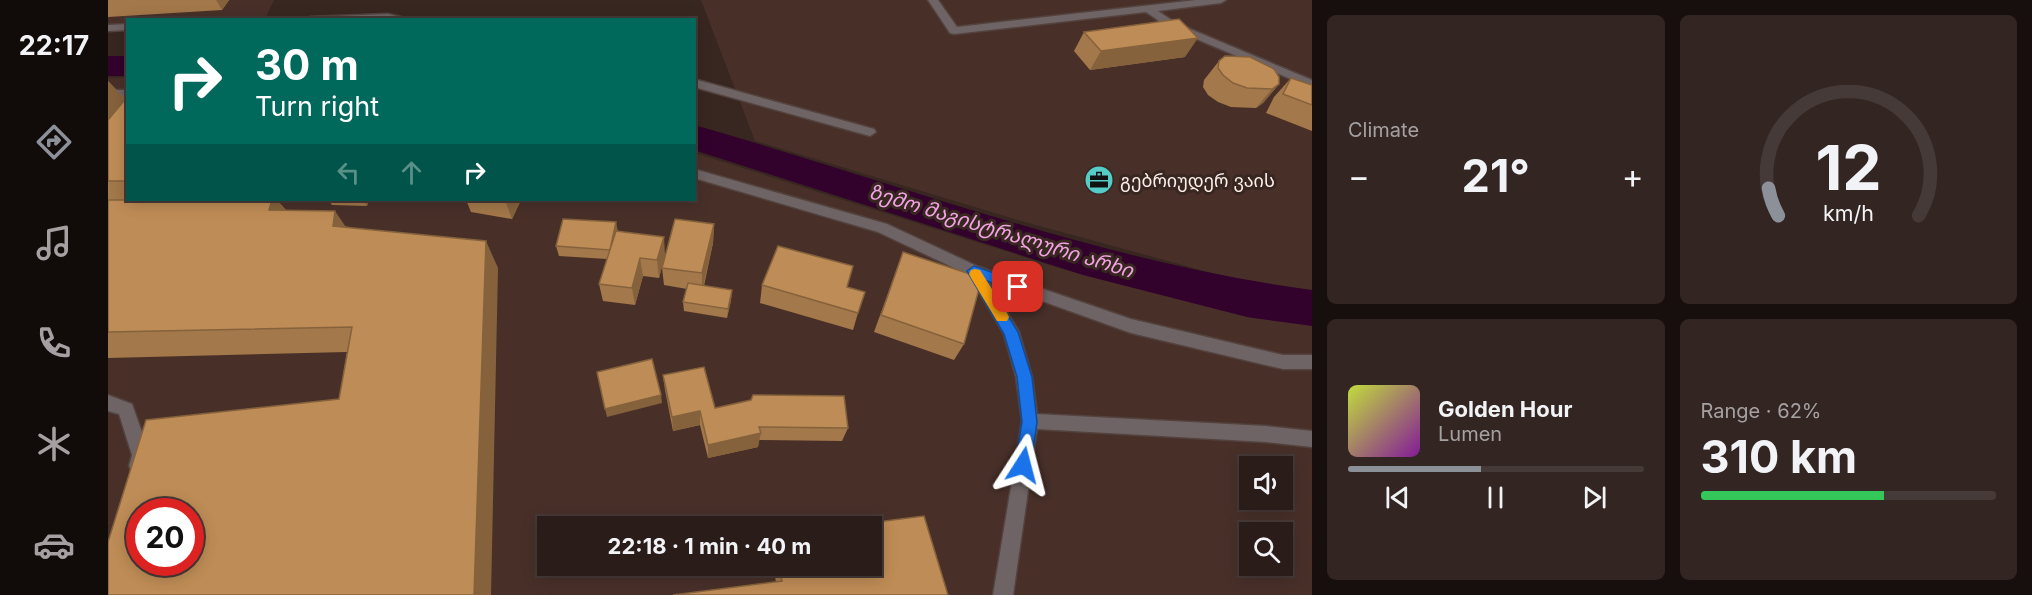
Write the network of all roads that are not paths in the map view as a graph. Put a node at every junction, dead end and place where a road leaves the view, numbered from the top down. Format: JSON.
{"nodes":[{"id":1,"x":933,"y":0,"type":"edge"},
{"id":2,"x":1221,"y":0,"type":"edge"},
{"id":3,"x":1148,"y":9,"type":"junction"},
{"id":4,"x":362,"y":18,"type":"edge"},
{"id":5,"x":395,"y":18,"type":"edge"},
{"id":6,"x":126,"y":27,"type":"edge"},
{"id":7,"x":108,"y":28,"type":"edge"},
{"id":8,"x":696,"y":84,"type":"edge"},
{"id":9,"x":1312,"y":84,"type":"edge"},
{"id":10,"x":108,"y":94,"type":"edge"},
{"id":11,"x":126,"y":94,"type":"edge"},
{"id":12,"x":870,"y":132,"type":"dead end"},
{"id":13,"x":696,"y":174,"type":"edge"},
{"id":14,"x":974,"y":271,"type":"junction"},
{"id":15,"x":1312,"y":362,"type":"edge"},
{"id":16,"x":108,"y":403,"type":"edge"},
{"id":17,"x":1030,"y":422,"type":"junction"},
{"id":18,"x":1312,"y":439,"type":"edge"},
{"id":19,"x":135,"y":478,"type":"edge"},
{"id":20,"x":1003,"y":595,"type":"edge"}],
"edges":[{"from":1,"to":3,"type":"lane"},
{"from":2,"to":3,"type":"lane"},
{"from":3,"to":9,"type":"lane"},
{"from":4,"to":5,"type":"lane"},
{"from":6,"to":7,"type":"lane"},
{"from":8,"to":12,"type":"lane"},
{"from":10,"to":11,"type":"lane"},
{"from":13,"to":14,"type":"lane"},
{"from":14,"to":15,"type":"lane"},
{"from":14,"to":17,"type":"lane"},
{"from":16,"to":19,"type":"lane"},
{"from":17,"to":18,"type":"lane"},
{"from":17,"to":20,"type":"lane"}]}
